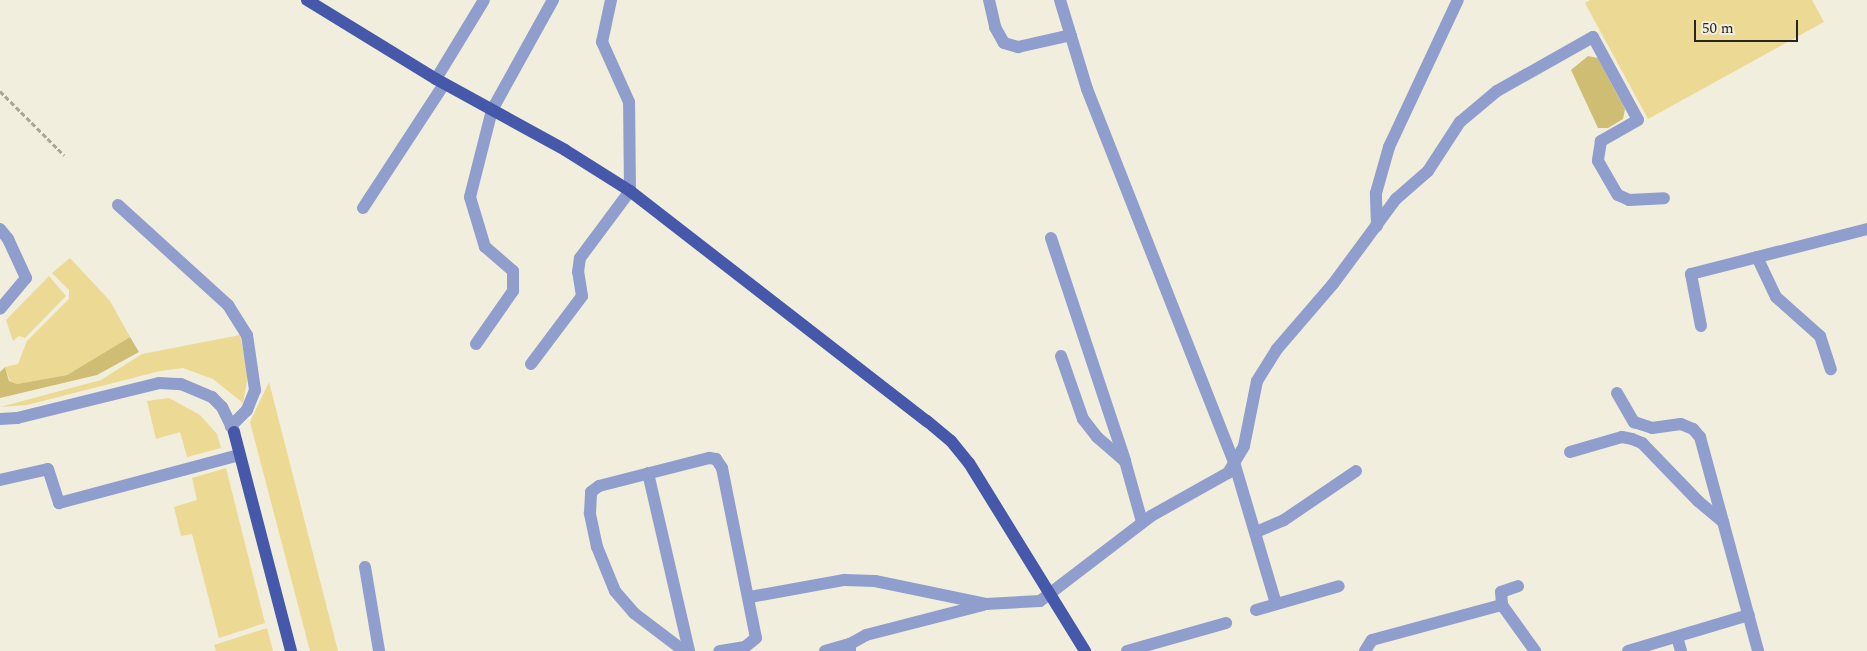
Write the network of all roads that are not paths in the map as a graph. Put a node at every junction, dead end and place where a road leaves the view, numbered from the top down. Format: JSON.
{"nodes":[{"id":1,"x":307,"y":0,"type":"edge"},
{"id":2,"x":484,"y":0,"type":"edge"},
{"id":3,"x":553,"y":0,"type":"edge"},
{"id":4,"x":611,"y":0,"type":"edge"},
{"id":5,"x":990,"y":0,"type":"edge"},
{"id":6,"x":1060,"y":0,"type":"edge"},
{"id":7,"x":1458,"y":0,"type":"edge"},
{"id":8,"x":1070,"y":35,"type":"junction"},
{"id":9,"x":440,"y":81,"type":"junction"},
{"id":10,"x":492,"y":110,"type":"junction"},
{"id":11,"x":630,"y":191,"type":"junction"},
{"id":12,"x":1664,"y":198,"type":"dead end"},
{"id":13,"x":118,"y":206,"type":"dead end"},
{"id":14,"x":363,"y":208,"type":"dead end"},
{"id":15,"x":1377,"y":226,"type":"junction"},
{"id":16,"x":0,"y":229,"type":"edge"},
{"id":17,"x":1867,"y":229,"type":"edge"},
{"id":18,"x":1051,"y":238,"type":"dead end"},
{"id":19,"x":1757,"y":257,"type":"junction"},
{"id":20,"x":0,"y":309,"type":"edge"},
{"id":21,"x":1701,"y":326,"type":"dead end"},
{"id":22,"x":476,"y":344,"type":"dead end"},
{"id":23,"x":1061,"y":356,"type":"dead end"},
{"id":24,"x":531,"y":364,"type":"dead end"},
{"id":25,"x":1831,"y":368,"type":"dead end"},
{"id":26,"x":1618,"y":393,"type":"dead end"},
{"id":27,"x":0,"y":418,"type":"edge"},
{"id":28,"x":232,"y":429,"type":"junction"},
{"id":29,"x":1570,"y":452,"type":"dead end"},
{"id":30,"x":240,"y":455,"type":"junction"},
{"id":31,"x":1125,"y":461,"type":"junction"},
{"id":32,"x":1234,"y":462,"type":"junction"},
{"id":33,"x":1356,"y":471,"type":"dead end"},
{"id":34,"x":648,"y":473,"type":"junction"},
{"id":35,"x":0,"y":480,"type":"edge"},
{"id":36,"x":1142,"y":522,"type":"junction"},
{"id":37,"x":1723,"y":522,"type":"junction"},
{"id":38,"x":1256,"y":532,"type":"junction"},
{"id":39,"x":365,"y":567,"type":"dead end"},
{"id":40,"x":1339,"y":586,"type":"dead end"},
{"id":41,"x":1518,"y":586,"type":"dead end"},
{"id":42,"x":1050,"y":594,"type":"junction"},
{"id":43,"x":750,"y":598,"type":"junction"},
{"id":44,"x":986,"y":604,"type":"junction"},
{"id":45,"x":1276,"y":604,"type":"junction"},
{"id":46,"x":1502,"y":605,"type":"junction"},
{"id":47,"x":1256,"y":610,"type":"dead end"},
{"id":48,"x":1749,"y":616,"type":"junction"},
{"id":49,"x":1226,"y":623,"type":"dead end"},
{"id":50,"x":1677,"y":637,"type":"junction"},
{"id":51,"x":846,"y":647,"type":"edge"},
{"id":52,"x":291,"y":651,"type":"edge"},
{"id":53,"x":379,"y":651,"type":"edge"},
{"id":54,"x":684,"y":651,"type":"edge"},
{"id":55,"x":689,"y":651,"type":"edge"},
{"id":56,"x":719,"y":651,"type":"edge"},
{"id":57,"x":825,"y":651,"type":"edge"},
{"id":58,"x":1085,"y":651,"type":"edge"},
{"id":59,"x":1127,"y":651,"type":"edge"},
{"id":60,"x":1365,"y":651,"type":"edge"},
{"id":61,"x":1535,"y":651,"type":"edge"},
{"id":62,"x":1628,"y":651,"type":"edge"},
{"id":63,"x":1681,"y":651,"type":"edge"},
{"id":64,"x":1758,"y":651,"type":"edge"}],
"edges":[{"from":1,"to":9,"type":"main road"},
{"from":2,"to":9,"type":"street"},
{"from":3,"to":10,"type":"street"},
{"from":4,"to":11,"type":"street"},
{"from":5,"to":8,"type":"street"},
{"from":6,"to":8,"type":"street"},
{"from":7,"to":15,"type":"street"},
{"from":8,"to":32,"type":"street"},
{"from":9,"to":10,"type":"main road"},
{"from":9,"to":14,"type":"street"},
{"from":10,"to":11,"type":"main road"},
{"from":10,"to":22,"type":"street"},
{"from":11,"to":24,"type":"street"},
{"from":11,"to":42,"type":"main road"},
{"from":12,"to":15,"type":"street"},
{"from":13,"to":28,"type":"street"},
{"from":15,"to":32,"type":"street"},
{"from":16,"to":20,"type":"street"},
{"from":17,"to":19,"type":"street"},
{"from":18,"to":31,"type":"street"},
{"from":19,"to":21,"type":"street"},
{"from":19,"to":25,"type":"street"},
{"from":23,"to":31,"type":"street"},
{"from":26,"to":37,"type":"street"},
{"from":27,"to":28,"type":"street"},
{"from":28,"to":30,"type":"main road"},
{"from":29,"to":37,"type":"street"},
{"from":30,"to":35,"type":"street"},
{"from":30,"to":52,"type":"main road"},
{"from":31,"to":36,"type":"street"},
{"from":32,"to":36,"type":"street"},
{"from":32,"to":38,"type":"street"},
{"from":33,"to":38,"type":"street"},
{"from":34,"to":43,"type":"street"},
{"from":34,"to":54,"type":"street"},
{"from":34,"to":55,"type":"street"},
{"from":36,"to":42,"type":"street"},
{"from":37,"to":48,"type":"street"},
{"from":38,"to":45,"type":"street"},
{"from":39,"to":53,"type":"street"},
{"from":40,"to":45,"type":"street"},
{"from":41,"to":46,"type":"street"},
{"from":42,"to":44,"type":"street"},
{"from":42,"to":58,"type":"main road"},
{"from":43,"to":44,"type":"street"},
{"from":43,"to":56,"type":"street"},
{"from":44,"to":51,"type":"street"},
{"from":45,"to":47,"type":"street"},
{"from":46,"to":60,"type":"street"},
{"from":46,"to":61,"type":"street"},
{"from":48,"to":50,"type":"street"},
{"from":48,"to":64,"type":"street"},
{"from":49,"to":59,"type":"street"},
{"from":50,"to":62,"type":"street"},
{"from":50,"to":63,"type":"street"},
{"from":51,"to":57,"type":"street"}]}
